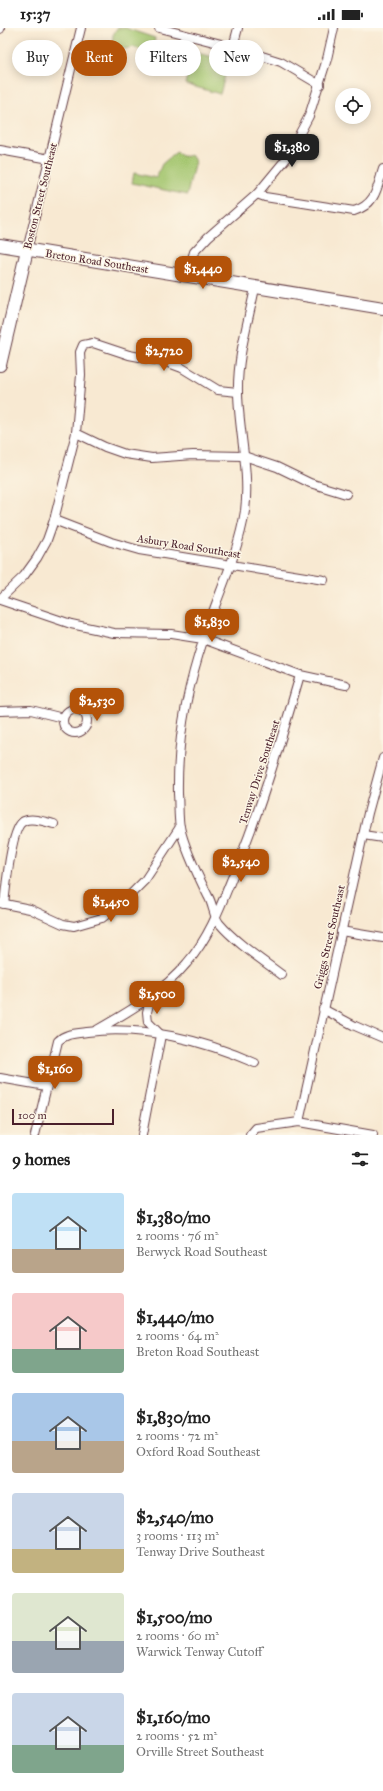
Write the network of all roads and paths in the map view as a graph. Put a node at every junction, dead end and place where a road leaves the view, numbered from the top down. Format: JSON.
{"nodes":[{"id":1,"x":81,"y":28,"type":"edge"},
{"id":2,"x":159,"y":28,"type":"edge"},
{"id":3,"x":238,"y":28,"type":"edge"},
{"id":4,"x":334,"y":28,"type":"edge"},
{"id":5,"x":235,"y":40,"type":"edge"},
{"id":6,"x":209,"y":41,"type":"edge"},
{"id":7,"x":264,"y":57,"type":"edge"},
{"id":8,"x":320,"y":85,"type":"junction"},
{"id":9,"x":0,"y":150,"type":"edge"},
{"id":10,"x":50,"y":159,"type":"junction"},
{"id":11,"x":383,"y":169,"type":"edge"},
{"id":12,"x":257,"y":194,"type":"junction"},
{"id":13,"x":0,"y":245,"type":"edge"},
{"id":14,"x":27,"y":250,"type":"junction"},
{"id":15,"x":187,"y":275,"type":"junction"},
{"id":16,"x":255,"y":288,"type":"junction"},
{"id":17,"x":383,"y":308,"type":"edge"},
{"id":18,"x":2,"y":344,"type":"edge"},
{"id":19,"x":0,"y":365,"type":"edge"},
{"id":20,"x":238,"y":392,"type":"junction"},
{"id":21,"x":76,"y":433,"type":"junction"},
{"id":22,"x":244,"y":456,"type":"junction"},
{"id":23,"x":346,"y":494,"type":"dead end"},
{"id":24,"x":54,"y":520,"type":"junction"},
{"id":25,"x":231,"y":564,"type":"junction"},
{"id":26,"x":324,"y":580,"type":"dead end"},
{"id":27,"x":0,"y":600,"type":"edge"},
{"id":28,"x":203,"y":639,"type":"junction"},
{"id":29,"x":300,"y":675,"type":"junction"},
{"id":30,"x":346,"y":685,"type":"dead end"},
{"id":31,"x":0,"y":710,"type":"edge"},
{"id":32,"x":63,"y":718,"type":"dead end"},
{"id":33,"x":383,"y":758,"type":"edge"},
{"id":34,"x":54,"y":824,"type":"dead end"},
{"id":35,"x":180,"y":827,"type":"junction"},
{"id":36,"x":364,"y":835,"type":"junction"},
{"id":37,"x":383,"y":838,"type":"edge"},
{"id":38,"x":2,"y":903,"type":"edge"},
{"id":39,"x":216,"y":918,"type":"junction"},
{"id":40,"x":341,"y":931,"type":"junction"},
{"id":41,"x":383,"y":938,"type":"edge"},
{"id":42,"x":282,"y":975,"type":"dead end"},
{"id":43,"x":151,"y":997,"type":"junction"},
{"id":44,"x":323,"y":1009,"type":"junction"},
{"id":45,"x":95,"y":1031,"type":"junction"},
{"id":46,"x":161,"y":1035,"type":"junction"},
{"id":47,"x":383,"y":1038,"type":"edge"},
{"id":48,"x":254,"y":1063,"type":"dead end"},
{"id":49,"x":0,"y":1078,"type":"edge"},
{"id":50,"x":46,"y":1086,"type":"junction"},
{"id":51,"x":299,"y":1122,"type":"junction"},
{"id":52,"x":251,"y":1133,"type":"edge"},
{"id":53,"x":35,"y":1135,"type":"edge"},
{"id":54,"x":142,"y":1135,"type":"edge"},
{"id":55,"x":373,"y":1135,"type":"edge"}],
"edges":[{"from":1,"to":10,"type":"street","name":"Boston Street Southeast"},
{"from":2,"to":6,"type":"street"},
{"from":3,"to":5,"type":"street"},
{"from":4,"to":8,"type":"street"},
{"from":7,"to":8,"type":"street"},
{"from":8,"to":12,"type":"street"},
{"from":9,"to":10,"type":"street"},
{"from":10,"to":14,"type":"street","name":"Boston Street Southeast"},
{"from":11,"to":12,"type":"street"},
{"from":12,"to":15,"type":"street"},
{"from":13,"to":14,"type":"main road","name":"Breton Road Southeast"},
{"from":14,"to":15,"type":"main road","name":"Breton Road Southeast"},
{"from":14,"to":18,"type":"main road","name":"Boston Street Southeast"},
{"from":15,"to":16,"type":"main road","name":"Breton Road Southeast"},
{"from":16,"to":17,"type":"main road","name":"Breton Road Southeast"},
{"from":16,"to":20,"type":"street"},
{"from":18,"to":19,"type":"main road","name":"Boston Street Southeast"},
{"from":20,"to":21,"type":"street"},
{"from":20,"to":22,"type":"street"},
{"from":21,"to":22,"type":"street"},
{"from":21,"to":24,"type":"street"},
{"from":22,"to":23,"type":"street"},
{"from":22,"to":25,"type":"street"},
{"from":24,"to":25,"type":"street","name":"Asbury Road Southeast"},
{"from":24,"to":27,"type":"street"},
{"from":25,"to":26,"type":"street","name":"Asbury Road Southeast"},
{"from":25,"to":28,"type":"street"},
{"from":27,"to":28,"type":"street"},
{"from":28,"to":29,"type":"street"},
{"from":28,"to":35,"type":"street"},
{"from":29,"to":30,"type":"street"},
{"from":29,"to":39,"type":"street","name":"Tenway Drive Southeast"},
{"from":31,"to":32,"type":"street"},
{"from":33,"to":36,"type":"street","name":"Griggs Street Southeast"},
{"from":34,"to":38,"type":"street"},
{"from":35,"to":38,"type":"street"},
{"from":35,"to":39,"type":"street"},
{"from":36,"to":37,"type":"street"},
{"from":36,"to":40,"type":"street","name":"Griggs Street Southeast"},
{"from":39,"to":42,"type":"street"},
{"from":39,"to":43,"type":"street","name":"Tenway Drive Southeast"},
{"from":40,"to":41,"type":"street"},
{"from":40,"to":44,"type":"street","name":"Griggs Street Southeast"},
{"from":43,"to":45,"type":"street","name":"Tenway Drive Southeast"},
{"from":43,"to":46,"type":"street"},
{"from":44,"to":47,"type":"street"},
{"from":44,"to":51,"type":"street","name":"Griggs Street Southeast"},
{"from":45,"to":46,"type":"street"},
{"from":45,"to":50,"type":"street"},
{"from":46,"to":48,"type":"street"},
{"from":46,"to":54,"type":"street"},
{"from":49,"to":50,"type":"street"},
{"from":50,"to":53,"type":"street"},
{"from":51,"to":52,"type":"street"},
{"from":51,"to":55,"type":"street"}]}
